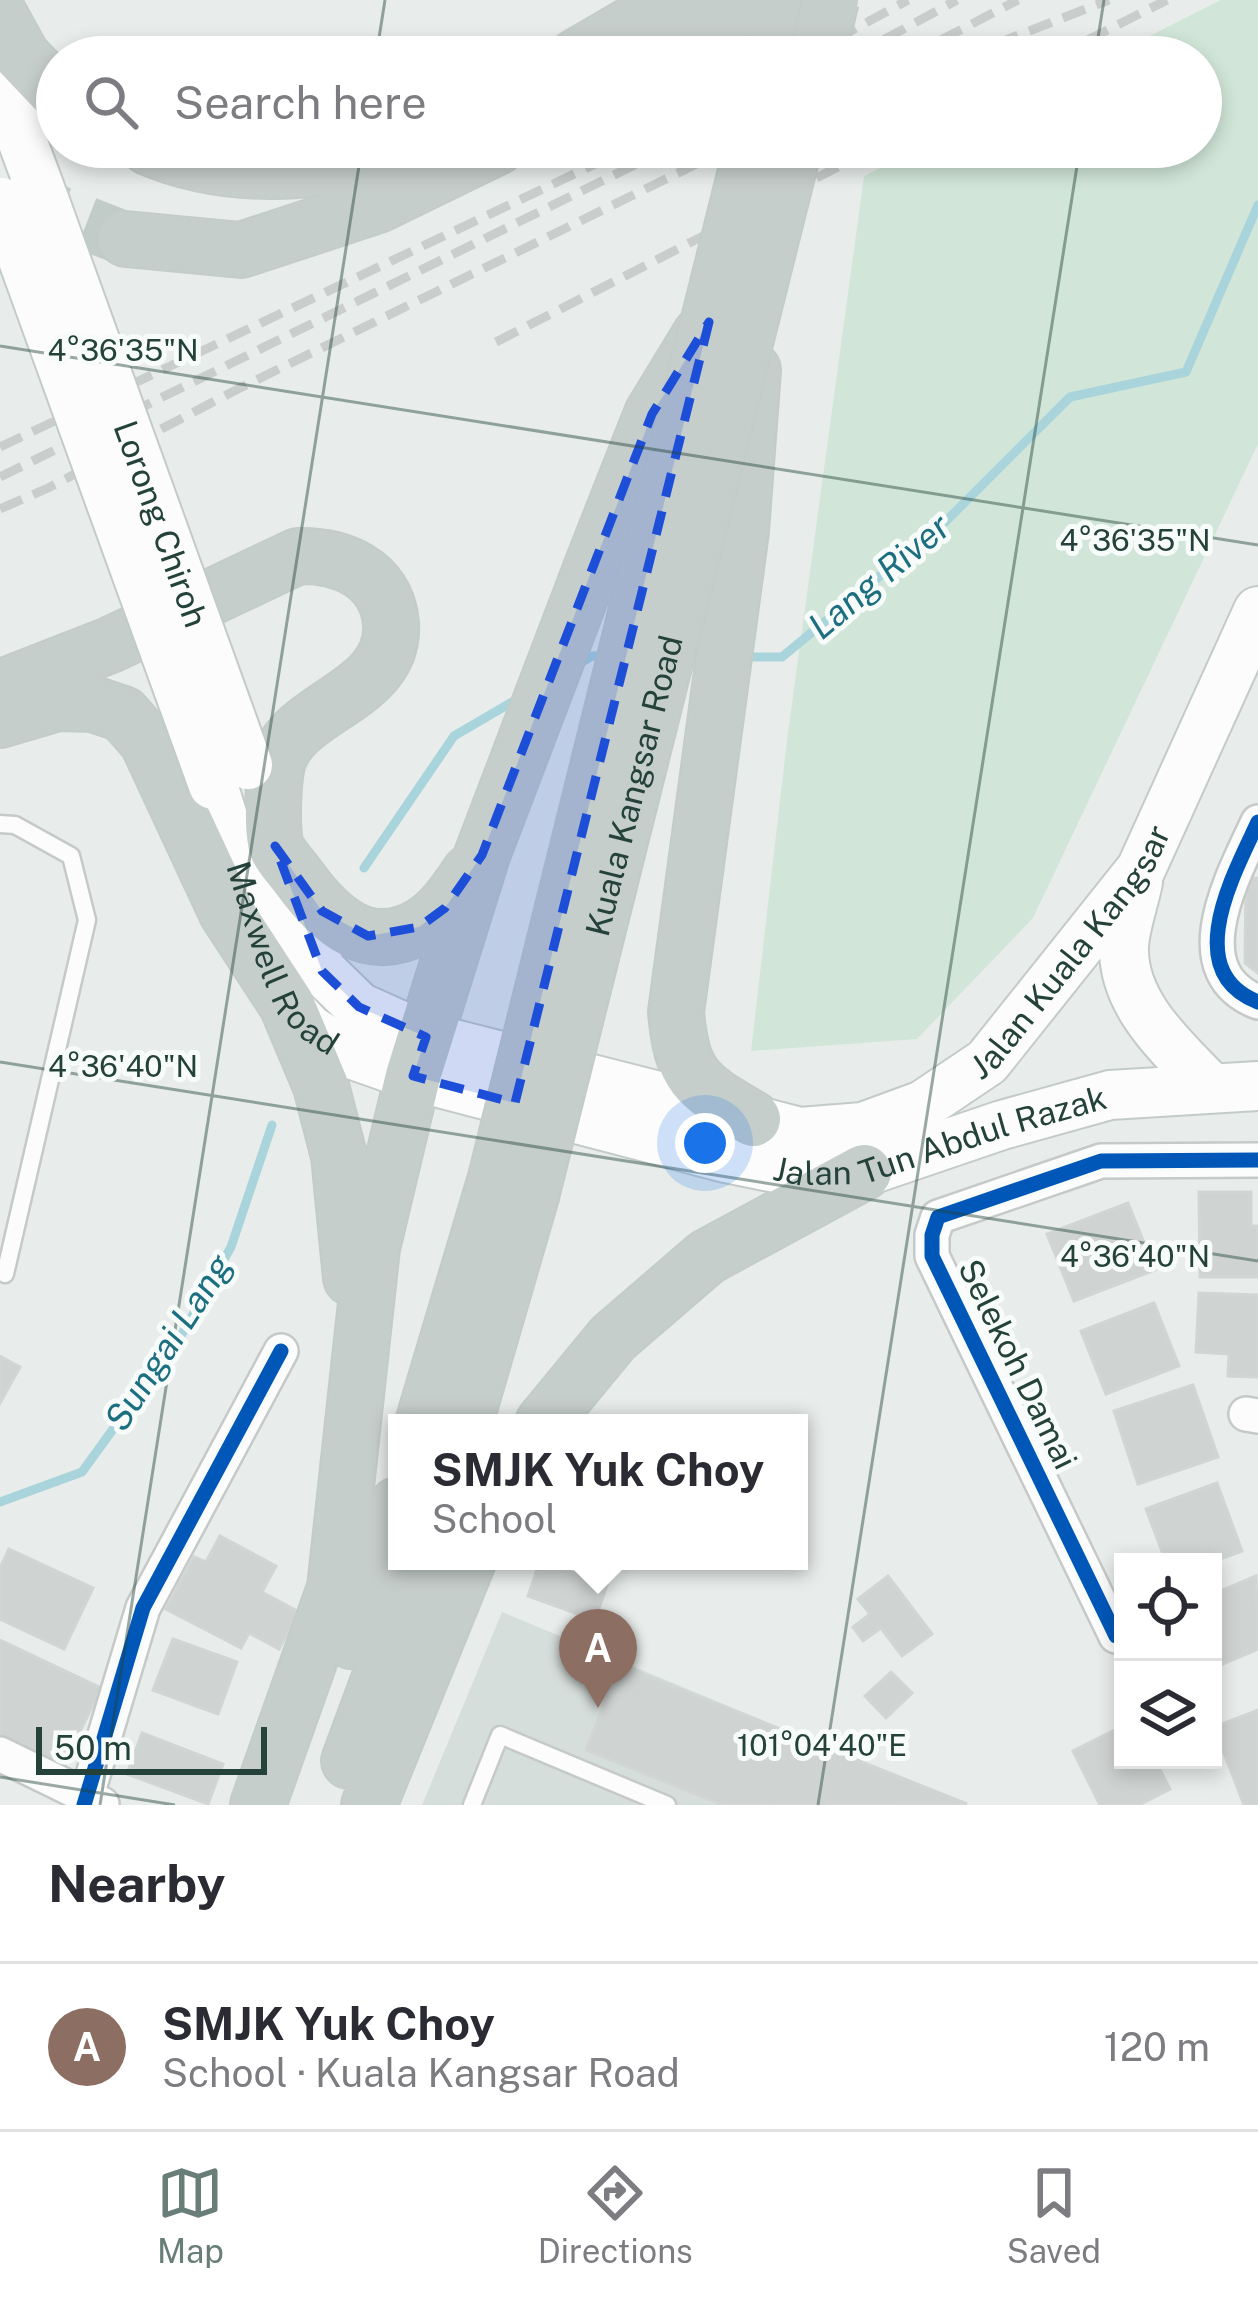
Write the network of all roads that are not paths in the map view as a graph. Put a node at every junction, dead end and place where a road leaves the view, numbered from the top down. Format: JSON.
{"nodes":[{"id":1,"x":617,"y":0,"type":"edge"},
{"id":2,"x":674,"y":0,"type":"edge"},
{"id":3,"x":753,"y":0,"type":"edge"},
{"id":4,"x":788,"y":0,"type":"edge"},
{"id":5,"x":831,"y":0,"type":"edge"},
{"id":6,"x":0,"y":16,"type":"edge"},
{"id":7,"x":590,"y":36,"type":"edge"},
{"id":8,"x":611,"y":36,"type":"edge"},
{"id":9,"x":690,"y":36,"type":"edge"},
{"id":10,"x":779,"y":36,"type":"edge"},
{"id":11,"x":822,"y":36,"type":"edge"},
{"id":12,"x":36,"y":71,"type":"edge"},
{"id":13,"x":0,"y":81,"type":"edge"},
{"id":14,"x":228,"y":168,"type":"edge"},
{"id":15,"x":319,"y":168,"type":"edge"},
{"id":16,"x":454,"y":168,"type":"edge"},
{"id":17,"x":747,"y":168,"type":"edge"},
{"id":18,"x":789,"y":168,"type":"edge"},
{"id":19,"x":16,"y":200,"type":"edge"},
{"id":20,"x":126,"y":239,"type":"tunnel mouth"},
{"id":21,"x":760,"y":284,"type":"junction"},
{"id":22,"x":709,"y":322,"type":"junction"},
{"id":23,"x":1258,"y":610,"type":"edge"},
{"id":24,"x":0,"y":688,"type":"edge"},
{"id":25,"x":0,"y":720,"type":"edge"},
{"id":26,"x":231,"y":775,"type":"junction"},
{"id":27,"x":1258,"y":822,"type":"edge"},
{"id":28,"x":0,"y":824,"type":"edge"},
{"id":29,"x":275,"y":846,"type":"junction"},
{"id":30,"x":482,"y":855,"type":"junction"},
{"id":31,"x":1247,"y":868,"type":"edge"},
{"id":32,"x":1141,"y":869,"type":"junction"},
{"id":33,"x":1258,"y":1002,"type":"edge"},
{"id":34,"x":286,"y":1005,"type":"junction"},
{"id":35,"x":420,"y":1057,"type":"junction"},
{"id":36,"x":1210,"y":1087,"type":"junction"},
{"id":37,"x":1258,"y":1087,"type":"edge"},
{"id":38,"x":753,"y":1119,"type":"junction"},
{"id":39,"x":1258,"y":1160,"type":"edge"},
{"id":40,"x":864,"y":1172,"type":"junction"},
{"id":41,"x":5,"y":1274,"type":"dead end"},
{"id":42,"x":281,"y":1351,"type":"dead end"},
{"id":43,"x":358,"y":1364,"type":"junction"},
{"id":44,"x":426,"y":1414,"type":"edge"},
{"id":45,"x":468,"y":1414,"type":"edge"},
{"id":46,"x":550,"y":1414,"type":"edge"},
{"id":47,"x":388,"y":1532,"type":"edge"},
{"id":48,"x":420,"y":1570,"type":"edge"},
{"id":49,"x":464,"y":1570,"type":"edge"},
{"id":50,"x":1114,"y":1632,"type":"edge"},
{"id":51,"x":0,"y":1754,"type":"edge"},
{"id":52,"x":91,"y":1802,"type":"edge"},
{"id":53,"x":259,"y":1805,"type":"edge"},
{"id":54,"x":287,"y":1805,"type":"edge"},
{"id":55,"x":332,"y":1805,"type":"edge"},
{"id":56,"x":369,"y":1805,"type":"edge"},
{"id":57,"x":472,"y":1805,"type":"edge"},
{"id":58,"x":667,"y":1805,"type":"edge"}],
"edges":[{"from":1,"to":7,"type":"highway"},
{"from":2,"to":8,"type":"highway"},
{"from":3,"to":9,"type":"highway"},
{"from":4,"to":10,"type":"highway"},
{"from":5,"to":11,"type":"highway","bridge":true},
{"from":6,"to":12,"type":"highway"},
{"from":13,"to":19,"type":"main road","name":"Lorong Chiroh"},
{"from":14,"to":15,"type":"highway"},
{"from":16,"to":20,"type":"highway"},
{"from":17,"to":22,"type":"highway","name":"Kuala Kangsar Road","bridge":true},
{"from":18,"to":21,"type":"highway","name":"Kuala Kangsar Road","bridge":true},
{"from":19,"to":26,"type":"main road","name":"Lorong Chiroh","bridge":true},
{"from":21,"to":38,"type":"highway","bridge":true},
{"from":21,"to":45,"type":"highway","name":"Kuala Kangsar Road","bridge":true},
{"from":22,"to":30,"type":"highway","bridge":true},
{"from":22,"to":44,"type":"highway","name":"Kuala Kangsar Road","bridge":true},
{"from":23,"to":32,"type":"main road","name":"Jalan Kuala Kangsar"},
{"from":24,"to":29,"type":"highway"},
{"from":25,"to":34,"type":"highway"},
{"from":26,"to":29,"type":"main road","name":"Maxwell Road"},
{"from":26,"to":34,"type":"main road","name":"Maxwell Road"},
{"from":27,"to":31,"type":"street"},
{"from":28,"to":41,"type":"lane"},
{"from":29,"to":30,"type":"highway"},
{"from":29,"to":35,"type":"main road","name":"Maxwell Road"},
{"from":30,"to":35,"type":"highway"},
{"from":31,"to":33,"type":"street"},
{"from":32,"to":36,"type":"main road"},
{"from":32,"to":38,"type":"main road","name":"Jalan Kuala Kangsar"},
{"from":34,"to":35,"type":"main road","name":"Maxwell Road"},
{"from":34,"to":43,"type":"highway"},
{"from":35,"to":38,"type":"main road","name":"Jalan Kuala Kangsar"},
{"from":35,"to":40,"type":"main road","name":"Jalan Tun Abdul Razak"},
{"from":35,"to":43,"type":"highway"},
{"from":36,"to":37,"type":"main road","name":"Jalan Tun Abdul Razak"},
{"from":36,"to":40,"type":"main road","name":"Jalan Tun Abdul Razak"},
{"from":39,"to":50,"type":"street","name":"Selekoh Damai"},
{"from":40,"to":46,"type":"highway"},
{"from":42,"to":52,"type":"street"},
{"from":43,"to":53,"type":"highway"},
{"from":47,"to":54,"type":"highway"},
{"from":48,"to":55,"type":"highway"},
{"from":49,"to":56,"type":"highway"},
{"from":51,"to":52,"type":"street"},
{"from":57,"to":58,"type":"lane"}]}
